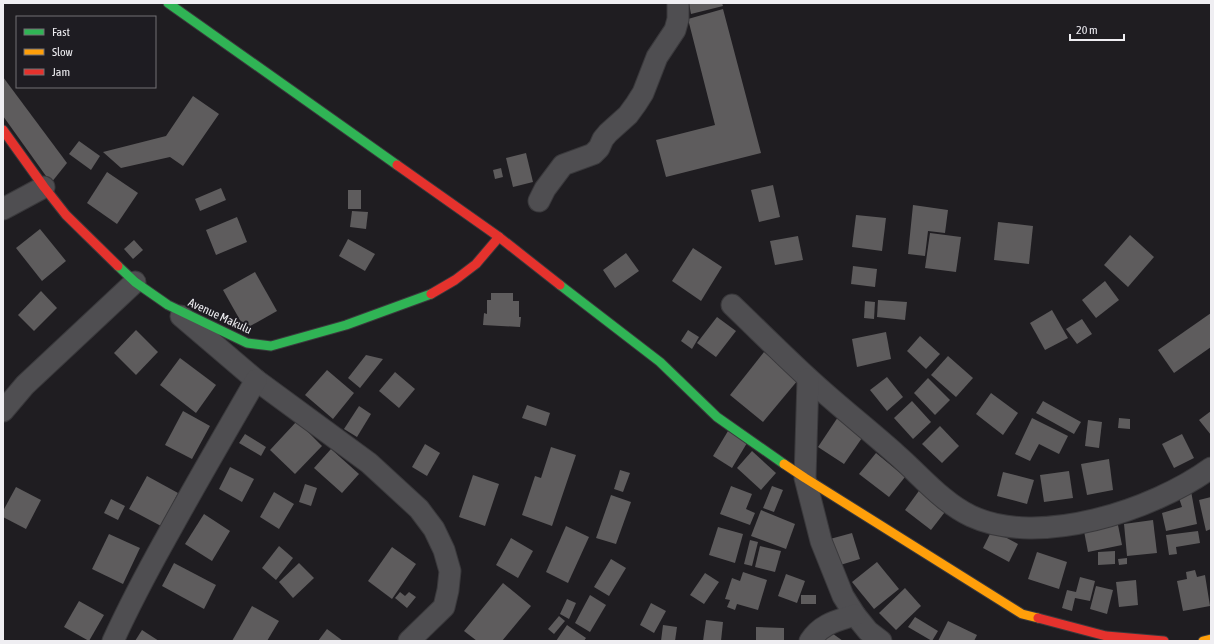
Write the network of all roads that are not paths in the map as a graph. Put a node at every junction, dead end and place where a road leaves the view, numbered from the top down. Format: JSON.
{"nodes":[{"id":1,"x":168,"y":3,"type":"edge"},
{"id":2,"x":678,"y":3,"type":"edge"},
{"id":3,"x":3,"y":130,"type":"edge"},
{"id":4,"x":44,"y":187,"type":"junction"},
{"id":5,"x":538,"y":201,"type":"dead end"},
{"id":6,"x":3,"y":209,"type":"edge"},
{"id":7,"x":499,"y":237,"type":"junction"},
{"id":8,"x":135,"y":282,"type":"junction"},
{"id":9,"x":168,"y":305,"type":"junction"},
{"id":10,"x":732,"y":305,"type":"dead end"},
{"id":11,"x":808,"y":378,"type":"junction"},
{"id":12,"x":256,"y":380,"type":"junction"},
{"id":13,"x":3,"y":411,"type":"edge"},
{"id":14,"x":1211,"y":468,"type":"edge"},
{"id":15,"x":805,"y":478,"type":"junction"},
{"id":16,"x":855,"y":615,"type":"junction"},
{"id":17,"x":1211,"y":639,"type":"edge"},
{"id":18,"x":113,"y":641,"type":"edge"},
{"id":19,"x":409,"y":641,"type":"edge"},
{"id":20,"x":810,"y":641,"type":"edge"},
{"id":21,"x":881,"y":641,"type":"edge"},
{"id":22,"x":1164,"y":641,"type":"edge"},
{"id":23,"x":1203,"y":641,"type":"edge"}],
"edges":[{"from":1,"to":7,"type":"main road"},
{"from":2,"to":5,"type":"street"},
{"from":3,"to":4,"type":"main road","name":"Avenue Makulu"},
{"from":4,"to":6,"type":"street"},
{"from":4,"to":8,"type":"main road","name":"Avenue Makulu"},
{"from":7,"to":9,"type":"main road","name":"Avenue Makulu"},
{"from":7,"to":15,"type":"main road"},
{"from":8,"to":9,"type":"main road","name":"Avenue Makulu"},
{"from":8,"to":13,"type":"street"},
{"from":9,"to":12,"type":"street"},
{"from":10,"to":11,"type":"street"},
{"from":11,"to":14,"type":"street"},
{"from":11,"to":15,"type":"street"},
{"from":12,"to":18,"type":"street"},
{"from":12,"to":19,"type":"street"},
{"from":15,"to":16,"type":"street"},
{"from":15,"to":22,"type":"main road"},
{"from":16,"to":20,"type":"street"},
{"from":16,"to":21,"type":"street"},
{"from":17,"to":23,"type":"main road"}]}
